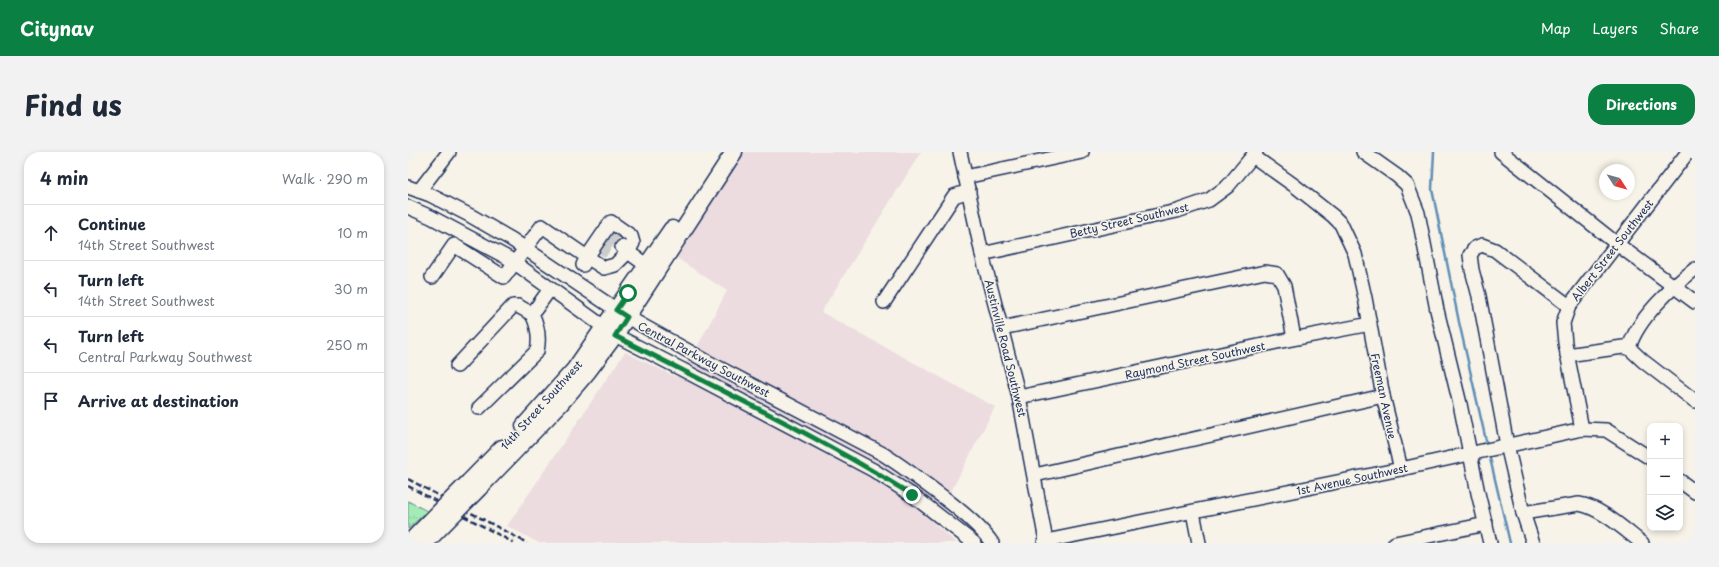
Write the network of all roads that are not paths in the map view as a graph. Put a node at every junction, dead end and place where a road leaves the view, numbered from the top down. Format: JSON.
{"nodes":[{"id":1,"x":449,"y":152,"type":"edge"},
{"id":2,"x":722,"y":152,"type":"edge"},
{"id":3,"x":734,"y":152,"type":"edge"},
{"id":4,"x":960,"y":152,"type":"edge"},
{"id":5,"x":1082,"y":152,"type":"edge"},
{"id":6,"x":1363,"y":152,"type":"edge"},
{"id":7,"x":1501,"y":152,"type":"edge"},
{"id":8,"x":1688,"y":152,"type":"edge"},
{"id":9,"x":1255,"y":154,"type":"edge"},
{"id":10,"x":965,"y":177,"type":"junction"},
{"id":11,"x":414,"y":189,"type":"edge"},
{"id":12,"x":969,"y":191,"type":"junction"},
{"id":13,"x":408,"y":207,"type":"edge"},
{"id":14,"x":1617,"y":244,"type":"junction"},
{"id":15,"x":525,"y":249,"type":"junction"},
{"id":16,"x":622,"y":254,"type":"junction"},
{"id":17,"x":982,"y":254,"type":"junction"},
{"id":18,"x":585,"y":261,"type":"junction"},
{"id":19,"x":515,"y":263,"type":"junction"},
{"id":20,"x":652,"y":269,"type":"junction"},
{"id":21,"x":1695,"y":269,"type":"edge"},
{"id":22,"x":562,"y":274,"type":"junction"},
{"id":23,"x":432,"y":277,"type":"dead end"},
{"id":24,"x":1673,"y":286,"type":"junction"},
{"id":25,"x":583,"y":288,"type":"junction"},
{"id":26,"x":550,"y":289,"type":"junction"},
{"id":27,"x":884,"y":302,"type":"dead end"},
{"id":28,"x":1695,"y":302,"type":"edge"},
{"id":29,"x":1569,"y":306,"type":"junction"},
{"id":30,"x":532,"y":314,"type":"junction"},
{"id":31,"x":622,"y":314,"type":"junction"},
{"id":32,"x":1370,"y":324,"type":"junction"},
{"id":33,"x":1002,"y":328,"type":"junction"},
{"id":34,"x":609,"y":332,"type":"junction"},
{"id":35,"x":1294,"y":338,"type":"junction"},
{"id":36,"x":1629,"y":348,"type":"junction"},
{"id":37,"x":1567,"y":356,"type":"junction"},
{"id":38,"x":457,"y":366,"type":"dead end"},
{"id":39,"x":1383,"y":396,"type":"junction"},
{"id":40,"x":1019,"y":397,"type":"junction"},
{"id":41,"x":1695,"y":401,"type":"edge"},
{"id":42,"x":479,"y":408,"type":"dead end"},
{"id":43,"x":1582,"y":429,"type":"junction"},
{"id":44,"x":1507,"y":445,"type":"junction"},
{"id":45,"x":1470,"y":453,"type":"junction"},
{"id":46,"x":1647,"y":456,"type":"edge"},
{"id":47,"x":1401,"y":469,"type":"junction"},
{"id":48,"x":1035,"y":476,"type":"junction"},
{"id":49,"x":1683,"y":483,"type":"edge"},
{"id":50,"x":474,"y":485,"type":"junction"},
{"id":51,"x":1695,"y":492,"type":"edge"},
{"id":52,"x":1193,"y":512,"type":"junction"},
{"id":53,"x":1523,"y":513,"type":"junction"},
{"id":54,"x":1486,"y":524,"type":"junction"},
{"id":55,"x":408,"y":542,"type":"edge"},
{"id":56,"x":1045,"y":542,"type":"edge"},
{"id":57,"x":413,"y":543,"type":"edge"},
{"id":58,"x":425,"y":543,"type":"edge"},
{"id":59,"x":974,"y":543,"type":"edge"},
{"id":60,"x":992,"y":543,"type":"edge"},
{"id":61,"x":1199,"y":543,"type":"edge"},
{"id":62,"x":1395,"y":543,"type":"edge"},
{"id":63,"x":1490,"y":543,"type":"edge"},
{"id":64,"x":1532,"y":543,"type":"edge"},
{"id":65,"x":1642,"y":543,"type":"edge"}],
"edges":[{"from":1,"to":11,"type":"street"},
{"from":2,"to":20,"type":"main road","name":"14th Street Southwest"},
{"from":3,"to":20,"type":"main road","name":"14th Street Southwest"},
{"from":4,"to":10,"type":"street","name":"Austinville Road Southwest"},
{"from":5,"to":10,"type":"street"},
{"from":6,"to":45,"type":"street"},
{"from":7,"to":14,"type":"street"},
{"from":8,"to":14,"type":"street","name":"Albert Street Southwest"},
{"from":9,"to":17,"type":"street","name":"Betty Street Southwest"},
{"from":9,"to":32,"type":"street","name":"Freeman Avenue"},
{"from":10,"to":12,"type":"street","name":"Austinville Road Southwest"},
{"from":11,"to":15,"type":"street","name":"Central Parkway Southwest"},
{"from":12,"to":17,"type":"street","name":"Austinville Road Southwest"},
{"from":12,"to":27,"type":"street"},
{"from":13,"to":19,"type":"street","name":"Central Parkway Southwest"},
{"from":14,"to":24,"type":"street"},
{"from":14,"to":29,"type":"street","name":"Albert Street Southwest"},
{"from":15,"to":18,"type":"street"},
{"from":15,"to":19,"type":"street"},
{"from":15,"to":22,"type":"street","name":"Central Parkway Southwest"},
{"from":16,"to":18,"type":"street"},
{"from":16,"to":18,"type":"street"},
{"from":16,"to":20,"type":"street"},
{"from":17,"to":33,"type":"street","name":"Austinville Road Southwest"},
{"from":18,"to":22,"type":"street"},
{"from":18,"to":25,"type":"street"},
{"from":19,"to":23,"type":"street"},
{"from":19,"to":26,"type":"street","name":"Central Parkway Southwest"},
{"from":20,"to":31,"type":"main road","name":"14th Street Southwest"},
{"from":21,"to":24,"type":"street"},
{"from":22,"to":25,"type":"street","name":"Central Parkway Southwest"},
{"from":24,"to":28,"type":"street"},
{"from":24,"to":36,"type":"street"},
{"from":25,"to":31,"type":"street","name":"Central Parkway Southwest"},
{"from":26,"to":30,"type":"street"},
{"from":26,"to":34,"type":"street","name":"Central Parkway Southwest"},
{"from":29,"to":37,"type":"street","name":"Albert Street Southwest"},
{"from":29,"to":44,"type":"street"},
{"from":30,"to":38,"type":"street"},
{"from":30,"to":42,"type":"street"},
{"from":31,"to":34,"type":"main road","name":"14th Street Southwest"},
{"from":31,"to":60,"type":"street","name":"Central Parkway Southwest"},
{"from":32,"to":35,"type":"street","name":"Raymond Street Southwest"},
{"from":32,"to":39,"type":"street","name":"Freeman Avenue"},
{"from":33,"to":35,"type":"street"},
{"from":33,"to":40,"type":"street","name":"Austinville Road Southwest"},
{"from":34,"to":50,"type":"main road","name":"14th Street Southwest"},
{"from":34,"to":59,"type":"street","name":"Central Parkway Southwest"},
{"from":35,"to":40,"type":"street","name":"Raymond Street Southwest"},
{"from":36,"to":37,"type":"street"},
{"from":36,"to":41,"type":"street"},
{"from":37,"to":43,"type":"street","name":"Albert Street Southwest"},
{"from":39,"to":47,"type":"street","name":"Freeman Avenue"},
{"from":39,"to":48,"type":"street"},
{"from":40,"to":48,"type":"street","name":"Austinville Road Southwest"},
{"from":43,"to":44,"type":"street","name":"1st Avenue Southwest"},
{"from":43,"to":46,"type":"street","name":"1st Avenue Southwest"},
{"from":44,"to":45,"type":"street","name":"1st Avenue Southwest"},
{"from":44,"to":53,"type":"street"},
{"from":45,"to":47,"type":"street","name":"1st Avenue Southwest"},
{"from":45,"to":54,"type":"street"},
{"from":47,"to":52,"type":"street","name":"1st Avenue Southwest"},
{"from":48,"to":56,"type":"street","name":"Austinville Road Southwest"},
{"from":49,"to":51,"type":"street"},
{"from":50,"to":55,"type":"main road","name":"14th Street Southwest","bridge":true},
{"from":50,"to":58,"type":"main road","name":"14th Street Southwest","bridge":true},
{"from":52,"to":56,"type":"street","name":"1st Avenue Southwest"},
{"from":52,"to":61,"type":"street"},
{"from":53,"to":64,"type":"street"},
{"from":53,"to":65,"type":"street"},
{"from":54,"to":62,"type":"street"},
{"from":54,"to":63,"type":"street"},
{"from":55,"to":57,"type":"street"}]}
